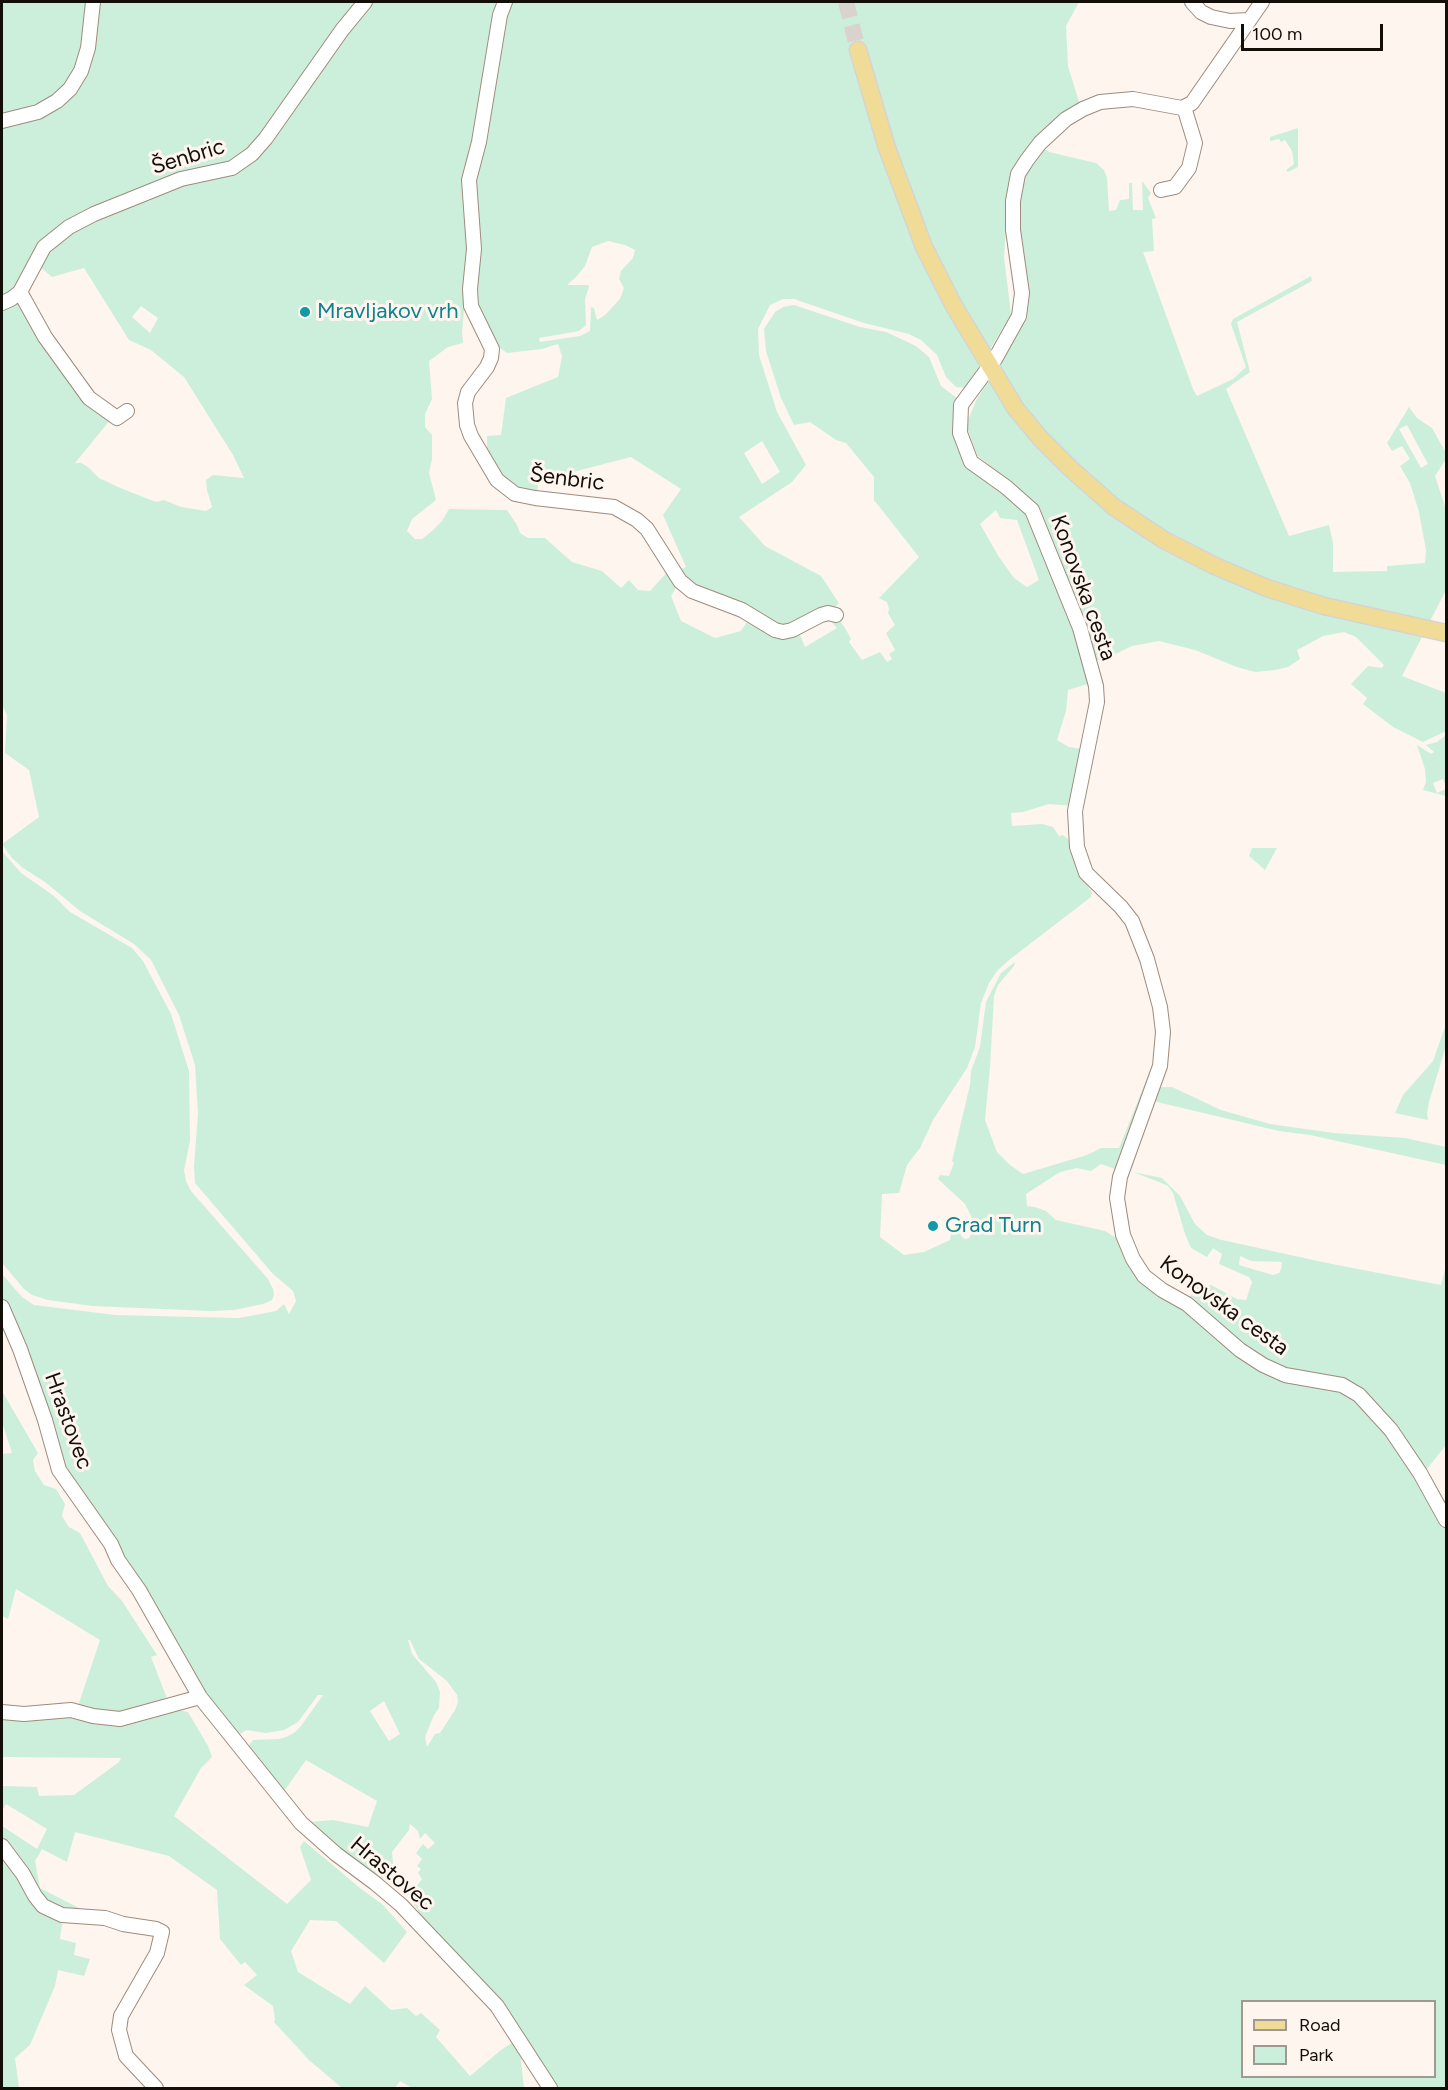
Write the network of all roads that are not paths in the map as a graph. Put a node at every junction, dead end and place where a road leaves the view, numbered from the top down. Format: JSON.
{"nodes":[{"id":1,"x":93,"y":2,"type":"edge"},
{"id":2,"x":365,"y":2,"type":"edge"},
{"id":3,"x":505,"y":2,"type":"edge"},
{"id":4,"x":1192,"y":2,"type":"edge"},
{"id":5,"x":1262,"y":2,"type":"edge"},
{"id":6,"x":1248,"y":20,"type":"junction"},
{"id":7,"x":858,"y":50,"type":"tunnel mouth"},
{"id":8,"x":1184,"y":107,"type":"junction"},
{"id":9,"x":2,"y":122,"type":"edge"},
{"id":10,"x":1161,"y":190,"type":"dead end"},
{"id":11,"x":20,"y":292,"type":"junction"},
{"id":12,"x":2,"y":303,"type":"edge"},
{"id":13,"x":990,"y":366,"type":"junction"},
{"id":14,"x":127,"y":411,"type":"dead end"},
{"id":15,"x":836,"y":615,"type":"dead end"},
{"id":16,"x":1446,"y":633,"type":"edge"},
{"id":17,"x":2,"y":1307,"type":"edge"},
{"id":18,"x":1446,"y":1520,"type":"edge"},
{"id":19,"x":200,"y":1697,"type":"junction"},
{"id":20,"x":2,"y":1712,"type":"edge"},
{"id":21,"x":2,"y":1846,"type":"edge"},
{"id":22,"x":156,"y":2088,"type":"edge"},
{"id":23,"x":550,"y":2088,"type":"edge"}],
"edges":[{"from":1,"to":9,"type":"street"},
{"from":2,"to":11,"type":"street","name":"Šenbric"},
{"from":3,"to":15,"type":"street","name":"Šenbric"},
{"from":4,"to":6,"type":"street"},
{"from":5,"to":6,"type":"street"},
{"from":6,"to":8,"type":"street"},
{"from":7,"to":13,"type":"main road"},
{"from":8,"to":10,"type":"street"},
{"from":8,"to":13,"type":"street","name":"Konovska cesta"},
{"from":11,"to":12,"type":"street"},
{"from":11,"to":14,"type":"street"},
{"from":13,"to":16,"type":"main road"},
{"from":13,"to":18,"type":"street","name":"Konovska cesta"},
{"from":17,"to":19,"type":"street","name":"Hrastovec"},
{"from":19,"to":20,"type":"street"},
{"from":19,"to":23,"type":"street","name":"Hrastovec"},
{"from":21,"to":22,"type":"street"}]}
